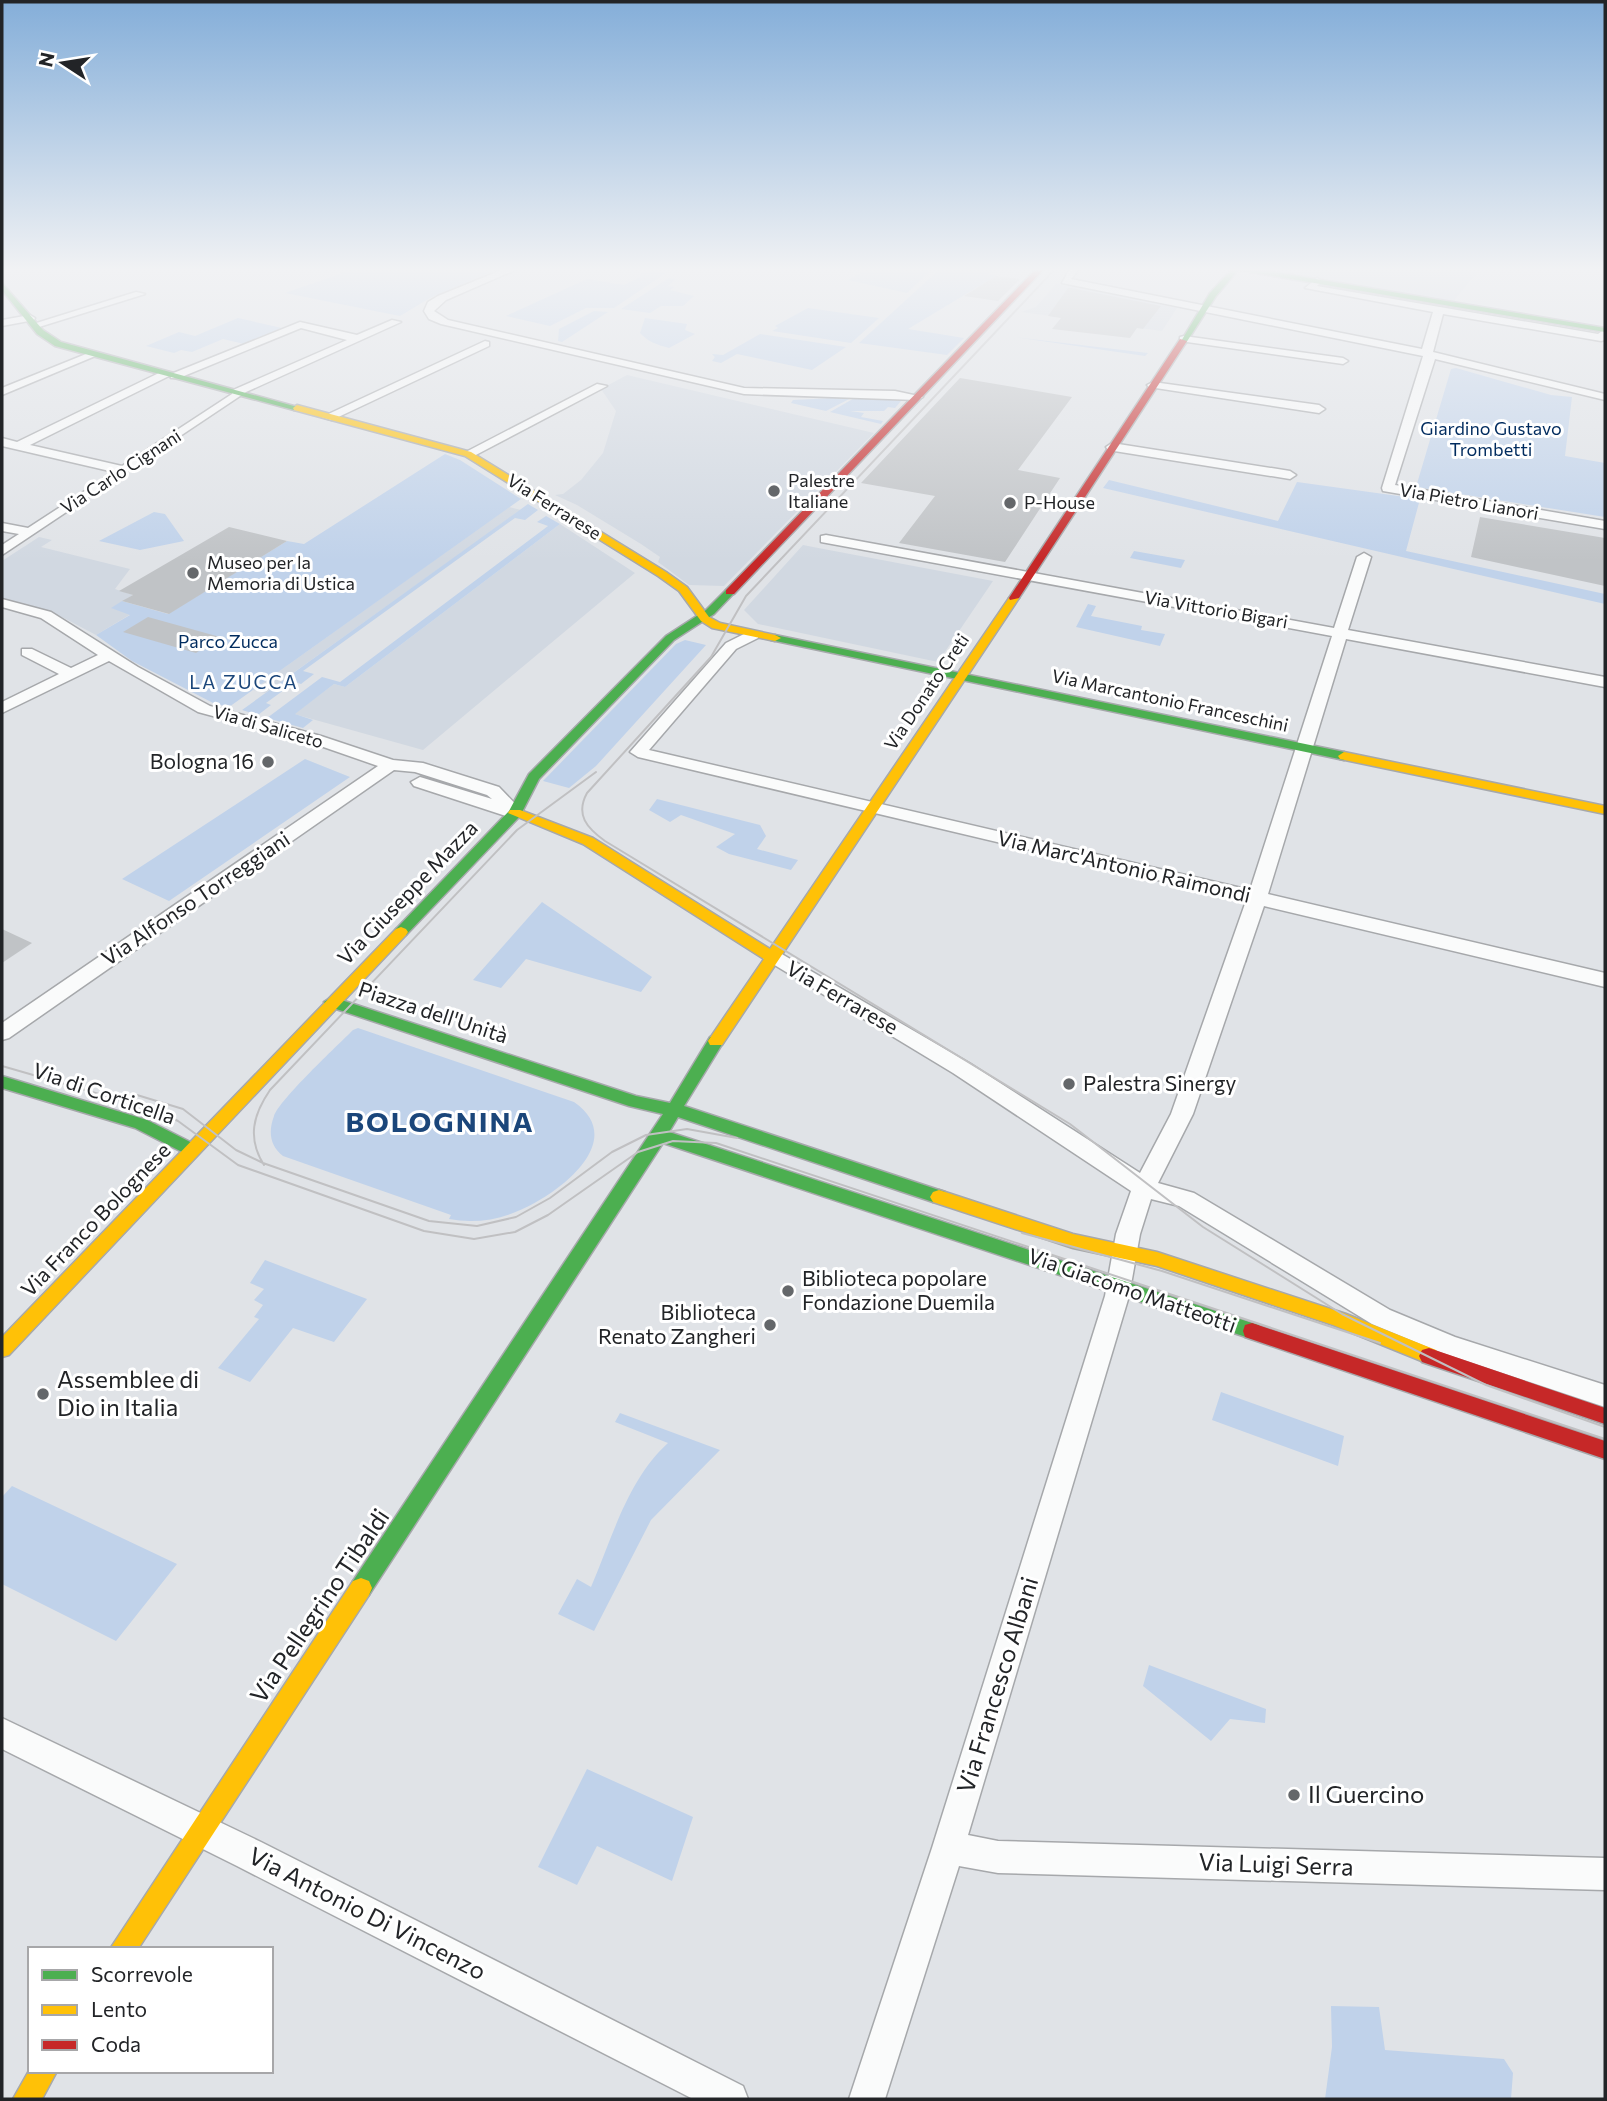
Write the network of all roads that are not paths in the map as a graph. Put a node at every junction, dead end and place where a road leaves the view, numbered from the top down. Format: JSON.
{"nodes":[{"id":1,"x":69,"y":365,"type":"edge"},
{"id":2,"x":134,"y":365,"type":"edge"},
{"id":3,"x":196,"y":365,"type":"edge"},
{"id":4,"x":301,"y":365,"type":"edge"},
{"id":5,"x":440,"y":365,"type":"edge"},
{"id":6,"x":636,"y":365,"type":"edge"},
{"id":7,"x":948,"y":365,"type":"edge"},
{"id":8,"x":1166,"y":365,"type":"edge"},
{"id":9,"x":1426,"y":365,"type":"edge"},
{"id":10,"x":1471,"y":365,"type":"edge"},
{"id":11,"x":170,"y":375,"type":"junction"},
{"id":12,"x":1153,"y":385,"type":"junction"},
{"id":13,"x":601,"y":386,"type":"dead end"},
{"id":14,"x":2,"y":393,"type":"edge"},
{"id":15,"x":239,"y":393,"type":"junction"},
{"id":16,"x":917,"y":397,"type":"junction"},
{"id":17,"x":1605,"y":397,"type":"edge"},
{"id":18,"x":1319,"y":409,"type":"dead end"},
{"id":19,"x":328,"y":417,"type":"junction"},
{"id":20,"x":2,"y":442,"type":"edge"},
{"id":21,"x":18,"y":446,"type":"junction"},
{"id":22,"x":1112,"y":447,"type":"junction"},
{"id":23,"x":468,"y":454,"type":"junction"},
{"id":24,"x":123,"y":470,"type":"junction"},
{"id":25,"x":1290,"y":475,"type":"dead end"},
{"id":26,"x":1605,"y":525,"type":"edge"},
{"id":27,"x":2,"y":527,"type":"edge"},
{"id":28,"x":30,"y":531,"type":"junction"},
{"id":29,"x":826,"y":539,"type":"dead end"},
{"id":30,"x":2,"y":551,"type":"edge"},
{"id":31,"x":1364,"y":557,"type":"dead end"},
{"id":32,"x":640,"y":560,"type":"junction"},
{"id":33,"x":1028,"y":576,"type":"junction"},
{"id":34,"x":735,"y":587,"type":"junction"},
{"id":35,"x":683,"y":589,"type":"junction"},
{"id":36,"x":2,"y":603,"type":"edge"},
{"id":37,"x":703,"y":617,"type":"junction"},
{"id":38,"x":683,"y":628,"type":"junction"},
{"id":39,"x":1342,"y":633,"type":"junction"},
{"id":40,"x":753,"y":635,"type":"junction"},
{"id":41,"x":27,"y":652,"type":"dead end"},
{"id":42,"x":110,"y":655,"type":"junction"},
{"id":43,"x":71,"y":674,"type":"junction"},
{"id":44,"x":961,"y":678,"type":"junction"},
{"id":45,"x":1605,"y":682,"type":"edge"},
{"id":46,"x":2,"y":708,"type":"edge"},
{"id":47,"x":1305,"y":749,"type":"junction"},
{"id":48,"x":391,"y":765,"type":"junction"},
{"id":49,"x":871,"y":809,"type":"junction"},
{"id":50,"x":1605,"y":810,"type":"edge"},
{"id":51,"x":515,"y":813,"type":"junction"},
{"id":52,"x":1257,"y":898,"type":"junction"},
{"id":53,"x":773,"y":958,"type":"junction"},
{"id":54,"x":1605,"y":980,"type":"edge"},
{"id":55,"x":332,"y":1002,"type":"junction"},
{"id":56,"x":2,"y":1033,"type":"edge"},
{"id":57,"x":2,"y":1082,"type":"edge"},
{"id":58,"x":635,"y":1102,"type":"junction"},
{"id":59,"x":673,"y":1109,"type":"junction"},
{"id":60,"x":660,"y":1132,"type":"junction"},
{"id":61,"x":192,"y":1150,"type":"junction"},
{"id":62,"x":1144,"y":1188,"type":"junction"},
{"id":63,"x":1121,"y":1269,"type":"junction"},
{"id":64,"x":2,"y":1349,"type":"edge"},
{"id":65,"x":1605,"y":1396,"type":"edge"},
{"id":66,"x":1605,"y":1416,"type":"edge"},
{"id":67,"x":1605,"y":1450,"type":"edge"},
{"id":68,"x":2,"y":1733,"type":"edge"},
{"id":69,"x":199,"y":1829,"type":"junction"},
{"id":70,"x":948,"y":1848,"type":"junction"},
{"id":71,"x":1605,"y":1874,"type":"edge"},
{"id":72,"x":124,"y":1947,"type":"edge"},
{"id":73,"x":43,"y":2073,"type":"edge"},
{"id":74,"x":26,"y":2099,"type":"edge"},
{"id":75,"x":730,"y":2099,"type":"edge"},
{"id":76,"x":867,"y":2099,"type":"edge"}],
"edges":[{"from":1,"to":14,"type":"street"},
{"from":2,"to":11,"type":"main road","name":"Via Ferrarese"},
{"from":3,"to":11,"type":"street"},
{"from":4,"to":15,"type":"street","name":"Via Carlo Cignani"},
{"from":5,"to":19,"type":"street"},
{"from":6,"to":16,"type":"street"},
{"from":7,"to":16,"type":"main road"},
{"from":8,"to":12,"type":"main road","name":"Via Donato Creti"},
{"from":9,"to":26,"type":"street","name":"Via Pietro Lianori"},
{"from":10,"to":17,"type":"street"},
{"from":11,"to":15,"type":"main road","name":"Via Ferrarese"},
{"from":11,"to":21,"type":"street"},
{"from":12,"to":18,"type":"street"},
{"from":12,"to":22,"type":"main road","name":"Via Donato Creti"},
{"from":13,"to":23,"type":"street"},
{"from":15,"to":19,"type":"main road","name":"Via Ferrarese"},
{"from":15,"to":24,"type":"street","name":"Via Carlo Cignani"},
{"from":16,"to":34,"type":"main road"},
{"from":19,"to":23,"type":"main road","name":"Via Ferrarese"},
{"from":20,"to":21,"type":"street"},
{"from":21,"to":24,"type":"street"},
{"from":22,"to":25,"type":"street"},
{"from":22,"to":33,"type":"main road","name":"Via Donato Creti"},
{"from":23,"to":32,"type":"main road","name":"Via Ferrarese"},
{"from":24,"to":28,"type":"street","name":"Via Carlo Cignani"},
{"from":27,"to":28,"type":"street"},
{"from":28,"to":30,"type":"street","name":"Via Carlo Cignani"},
{"from":29,"to":33,"type":"street","name":"Via Vittorio Bigari"},
{"from":31,"to":39,"type":"street","name":"Via Francesco Albani"},
{"from":32,"to":35,"type":"main road","name":"Via Ferrarese"},
{"from":32,"to":38,"type":"main road","name":"Via Ferrarese"},
{"from":33,"to":39,"type":"street","name":"Via Vittorio Bigari"},
{"from":33,"to":44,"type":"main road","name":"Via Donato Creti"},
{"from":34,"to":35,"type":"main road"},
{"from":34,"to":37,"type":"main road"},
{"from":35,"to":37,"type":"main road","name":"Via Ferrarese"},
{"from":36,"to":42,"type":"street","name":"Via di Saliceto"},
{"from":37,"to":38,"type":"main road"},
{"from":37,"to":40,"type":"main road","name":"Via Marcantonio Franceschini"},
{"from":38,"to":51,"type":"main road"},
{"from":39,"to":45,"type":"street","name":"Via Vittorio Bigari"},
{"from":39,"to":47,"type":"street","name":"Via Francesco Albani"},
{"from":40,"to":44,"type":"main road","name":"Via Marcantonio Franceschini"},
{"from":40,"to":49,"type":"street","name":"Via Marc'Antonio Raimondi"},
{"from":41,"to":43,"type":"street"},
{"from":42,"to":43,"type":"street"},
{"from":42,"to":48,"type":"street","name":"Via di Saliceto"},
{"from":43,"to":46,"type":"street"},
{"from":44,"to":47,"type":"main road","name":"Via Marcantonio Franceschini"},
{"from":44,"to":49,"type":"main road","name":"Via Donato Creti"},
{"from":47,"to":50,"type":"main road","name":"Via Marcantonio Franceschini"},
{"from":47,"to":52,"type":"street","name":"Via Francesco Albani"},
{"from":48,"to":51,"type":"street","name":"Via di Saliceto"},
{"from":48,"to":56,"type":"street","name":"Via Alfonso Torreggiani"},
{"from":49,"to":52,"type":"street","name":"Via Marc'Antonio Raimondi"},
{"from":49,"to":53,"type":"main road","name":"Via Donato Creti"},
{"from":51,"to":53,"type":"main road","name":"Via Ferrarese"},
{"from":51,"to":55,"type":"main road","name":"Via Giuseppe Mazza"},
{"from":52,"to":54,"type":"street","name":"Via Marc'Antonio Raimondi"},
{"from":52,"to":62,"type":"street","name":"Via Francesco Albani"},
{"from":53,"to":59,"type":"main road"},
{"from":53,"to":62,"type":"street","name":"Via Ferrarese"},
{"from":55,"to":58,"type":"main road","name":"Piazza dell'Unità"},
{"from":55,"to":61,"type":"main road","name":"Piazza dell'Unità"},
{"from":57,"to":61,"type":"main road","name":"Via di Corticella"},
{"from":58,"to":59,"type":"main road","name":"Piazza dell'Unità"},
{"from":58,"to":60,"type":"main road","name":"Piazza dell'Unità"},
{"from":59,"to":60,"type":"main road"},
{"from":59,"to":63,"type":"main road","name":"Via Giacomo Matteotti"},
{"from":60,"to":63,"type":"main road","name":"Via Giacomo Matteotti"},
{"from":60,"to":69,"type":"main road","name":"Via Pellegrino Tibaldi"},
{"from":61,"to":64,"type":"main road","name":"Via Franco Bolognese"},
{"from":62,"to":63,"type":"street","name":"Via Francesco Albani"},
{"from":62,"to":65,"type":"street","name":"Via Ferrarese"},
{"from":63,"to":66,"type":"main road","name":"Via Giacomo Matteotti"},
{"from":63,"to":67,"type":"main road","name":"Via Giacomo Matteotti"},
{"from":63,"to":70,"type":"street","name":"Via Francesco Albani"},
{"from":68,"to":69,"type":"street","name":"Via Antonio Di Vincenzo"},
{"from":69,"to":72,"type":"main road","name":"Via Pellegrino Tibaldi"},
{"from":69,"to":75,"type":"street","name":"Via Antonio Di Vincenzo"},
{"from":70,"to":71,"type":"street","name":"Via Luigi Serra"},
{"from":70,"to":76,"type":"street","name":"Via Francesco Albani"},
{"from":73,"to":74,"type":"main road"}]}
